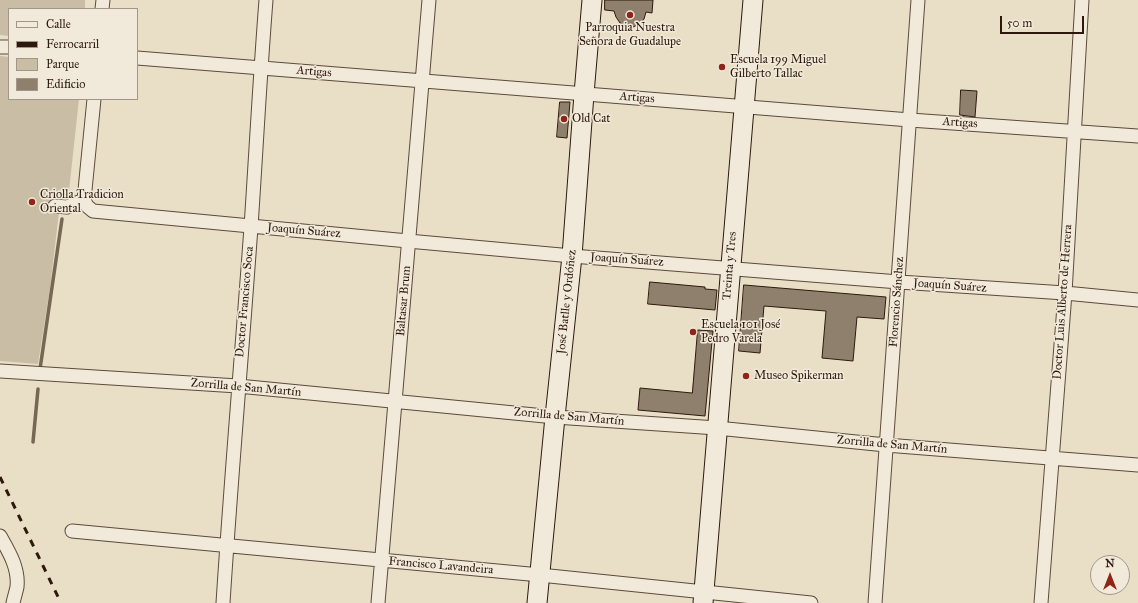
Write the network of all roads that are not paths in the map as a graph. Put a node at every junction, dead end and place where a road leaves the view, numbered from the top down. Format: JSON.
{"nodes":[{"id":1,"x":266,"y":0,"type":"edge"},
{"id":2,"x":429,"y":0,"type":"edge"},
{"id":3,"x":592,"y":0,"type":"edge"},
{"id":4,"x":753,"y":0,"type":"edge"},
{"id":5,"x":918,"y":0,"type":"edge"},
{"id":6,"x":1082,"y":0,"type":"edge"},
{"id":7,"x":138,"y":58,"type":"edge"},
{"id":8,"x":260,"y":67,"type":"junction"},
{"id":9,"x":422,"y":81,"type":"junction"},
{"id":10,"x":584,"y":94,"type":"junction"},
{"id":11,"x":94,"y":100,"type":"edge"},
{"id":12,"x":744,"y":107,"type":"junction"},
{"id":13,"x":910,"y":120,"type":"junction"},
{"id":14,"x":1074,"y":131,"type":"junction"},
{"id":15,"x":1138,"y":136,"type":"edge"},
{"id":16,"x":84,"y":200,"type":"junction"},
{"id":17,"x":55,"y":206,"type":"dead end"},
{"id":18,"x":251,"y":226,"type":"junction"},
{"id":19,"x":408,"y":241,"type":"junction"},
{"id":20,"x":572,"y":256,"type":"junction"},
{"id":21,"x":730,"y":268,"type":"junction"},
{"id":22,"x":899,"y":282,"type":"junction"},
{"id":23,"x":1065,"y":293,"type":"junction"},
{"id":24,"x":1138,"y":300,"type":"edge"},
{"id":25,"x":0,"y":371,"type":"edge"},
{"id":26,"x":238,"y":386,"type":"junction"},
{"id":27,"x":396,"y":401,"type":"junction"},
{"id":28,"x":555,"y":417,"type":"junction"},
{"id":29,"x":717,"y":428,"type":"junction"},
{"id":30,"x":886,"y":446,"type":"junction"},
{"id":31,"x":1052,"y":458,"type":"junction"},
{"id":32,"x":1138,"y":465,"type":"edge"},
{"id":33,"x":72,"y":531,"type":"dead end"},
{"id":34,"x":0,"y":536,"type":"edge"},
{"id":35,"x":227,"y":546,"type":"junction"},
{"id":36,"x":383,"y":560,"type":"junction"},
{"id":37,"x":540,"y":575,"type":"junction"},
{"id":38,"x":703,"y":598,"type":"edge"},
{"id":39,"x":13,"y":603,"type":"edge"},
{"id":40,"x":223,"y":603,"type":"edge"},
{"id":41,"x":378,"y":603,"type":"edge"},
{"id":42,"x":537,"y":603,"type":"edge"},
{"id":43,"x":811,"y":603,"type":"edge"},
{"id":44,"x":874,"y":603,"type":"edge"},
{"id":45,"x":1041,"y":603,"type":"edge"}],
"edges":[{"from":1,"to":8,"type":"street","name":"Doctor Francisco Soca"},
{"from":2,"to":9,"type":"street","name":"Baltasar Brum"},
{"from":3,"to":10,"type":"street","name":"José Batlle y Ordóñez"},
{"from":4,"to":12,"type":"street","name":"Treinta y Tres"},
{"from":5,"to":13,"type":"street","name":"Florencio Sánchez"},
{"from":6,"to":14,"type":"street","name":"Doctor Luis Alberto de Herrera"},
{"from":7,"to":8,"type":"street","name":"Artigas"},
{"from":8,"to":9,"type":"street","name":"Artigas"},
{"from":8,"to":18,"type":"street","name":"Doctor Francisco Soca"},
{"from":9,"to":10,"type":"street","name":"Artigas"},
{"from":9,"to":19,"type":"street","name":"Baltasar Brum"},
{"from":10,"to":12,"type":"street","name":"Artigas"},
{"from":10,"to":20,"type":"street","name":"José Batlle y Ordóñez"},
{"from":11,"to":16,"type":"street"},
{"from":12,"to":13,"type":"street","name":"Artigas"},
{"from":12,"to":21,"type":"street","name":"Treinta y Tres"},
{"from":13,"to":14,"type":"street","name":"Artigas"},
{"from":13,"to":22,"type":"street","name":"Florencio Sánchez"},
{"from":14,"to":15,"type":"street","name":"Artigas"},
{"from":14,"to":23,"type":"street","name":"Doctor Luis Alberto de Herrera"},
{"from":16,"to":17,"type":"street"},
{"from":16,"to":18,"type":"street","name":"Joaquín Suárez"},
{"from":18,"to":19,"type":"street","name":"Joaquín Suárez"},
{"from":18,"to":26,"type":"street","name":"Doctor Francisco Soca"},
{"from":19,"to":20,"type":"street","name":"Joaquín Suárez"},
{"from":19,"to":27,"type":"street","name":"Baltasar Brum"},
{"from":20,"to":21,"type":"street","name":"Joaquín Suárez"},
{"from":20,"to":28,"type":"street","name":"José Batlle y Ordóñez"},
{"from":21,"to":22,"type":"street","name":"Joaquín Suárez"},
{"from":21,"to":29,"type":"street","name":"Treinta y Tres"},
{"from":22,"to":23,"type":"street","name":"Joaquín Suárez"},
{"from":22,"to":30,"type":"street","name":"Florencio Sánchez"},
{"from":23,"to":24,"type":"street","name":"Joaquín Suárez"},
{"from":23,"to":31,"type":"street","name":"Doctor Luis Alberto de Herrera"},
{"from":25,"to":26,"type":"street","name":"Zorrilla de San Martín"},
{"from":26,"to":27,"type":"street","name":"Zorrilla de San Martín"},
{"from":26,"to":35,"type":"street","name":"Doctor Francisco Soca"},
{"from":27,"to":28,"type":"street","name":"Zorrilla de San Martín"},
{"from":27,"to":36,"type":"street","name":"Baltasar Brum"},
{"from":28,"to":29,"type":"street","name":"Zorrilla de San Martín"},
{"from":28,"to":37,"type":"street","name":"José Batlle y Ordóñez"},
{"from":29,"to":30,"type":"street","name":"Zorrilla de San Martín"},
{"from":29,"to":38,"type":"street","name":"Treinta y Tres"},
{"from":30,"to":31,"type":"street","name":"Zorrilla de San Martín"},
{"from":30,"to":44,"type":"street","name":"Florencio Sánchez"},
{"from":31,"to":32,"type":"street","name":"Zorrilla de San Martín"},
{"from":31,"to":45,"type":"street","name":"Doctor Luis Alberto de Herrera"},
{"from":33,"to":35,"type":"street","name":"Francisco Lavandeira"},
{"from":34,"to":39,"type":"street"},
{"from":35,"to":36,"type":"street","name":"Francisco Lavandeira"},
{"from":35,"to":40,"type":"street","name":"Doctor Francisco Soca"},
{"from":36,"to":37,"type":"street","name":"Francisco Lavandeira"},
{"from":36,"to":41,"type":"street","name":"Baltasar Brum"},
{"from":37,"to":38,"type":"street","name":"Francisco Lavandeira"},
{"from":37,"to":42,"type":"street","name":"José Batlle y Ordóñez"},
{"from":38,"to":43,"type":"street","name":"Francisco Lavandeira"}]}
